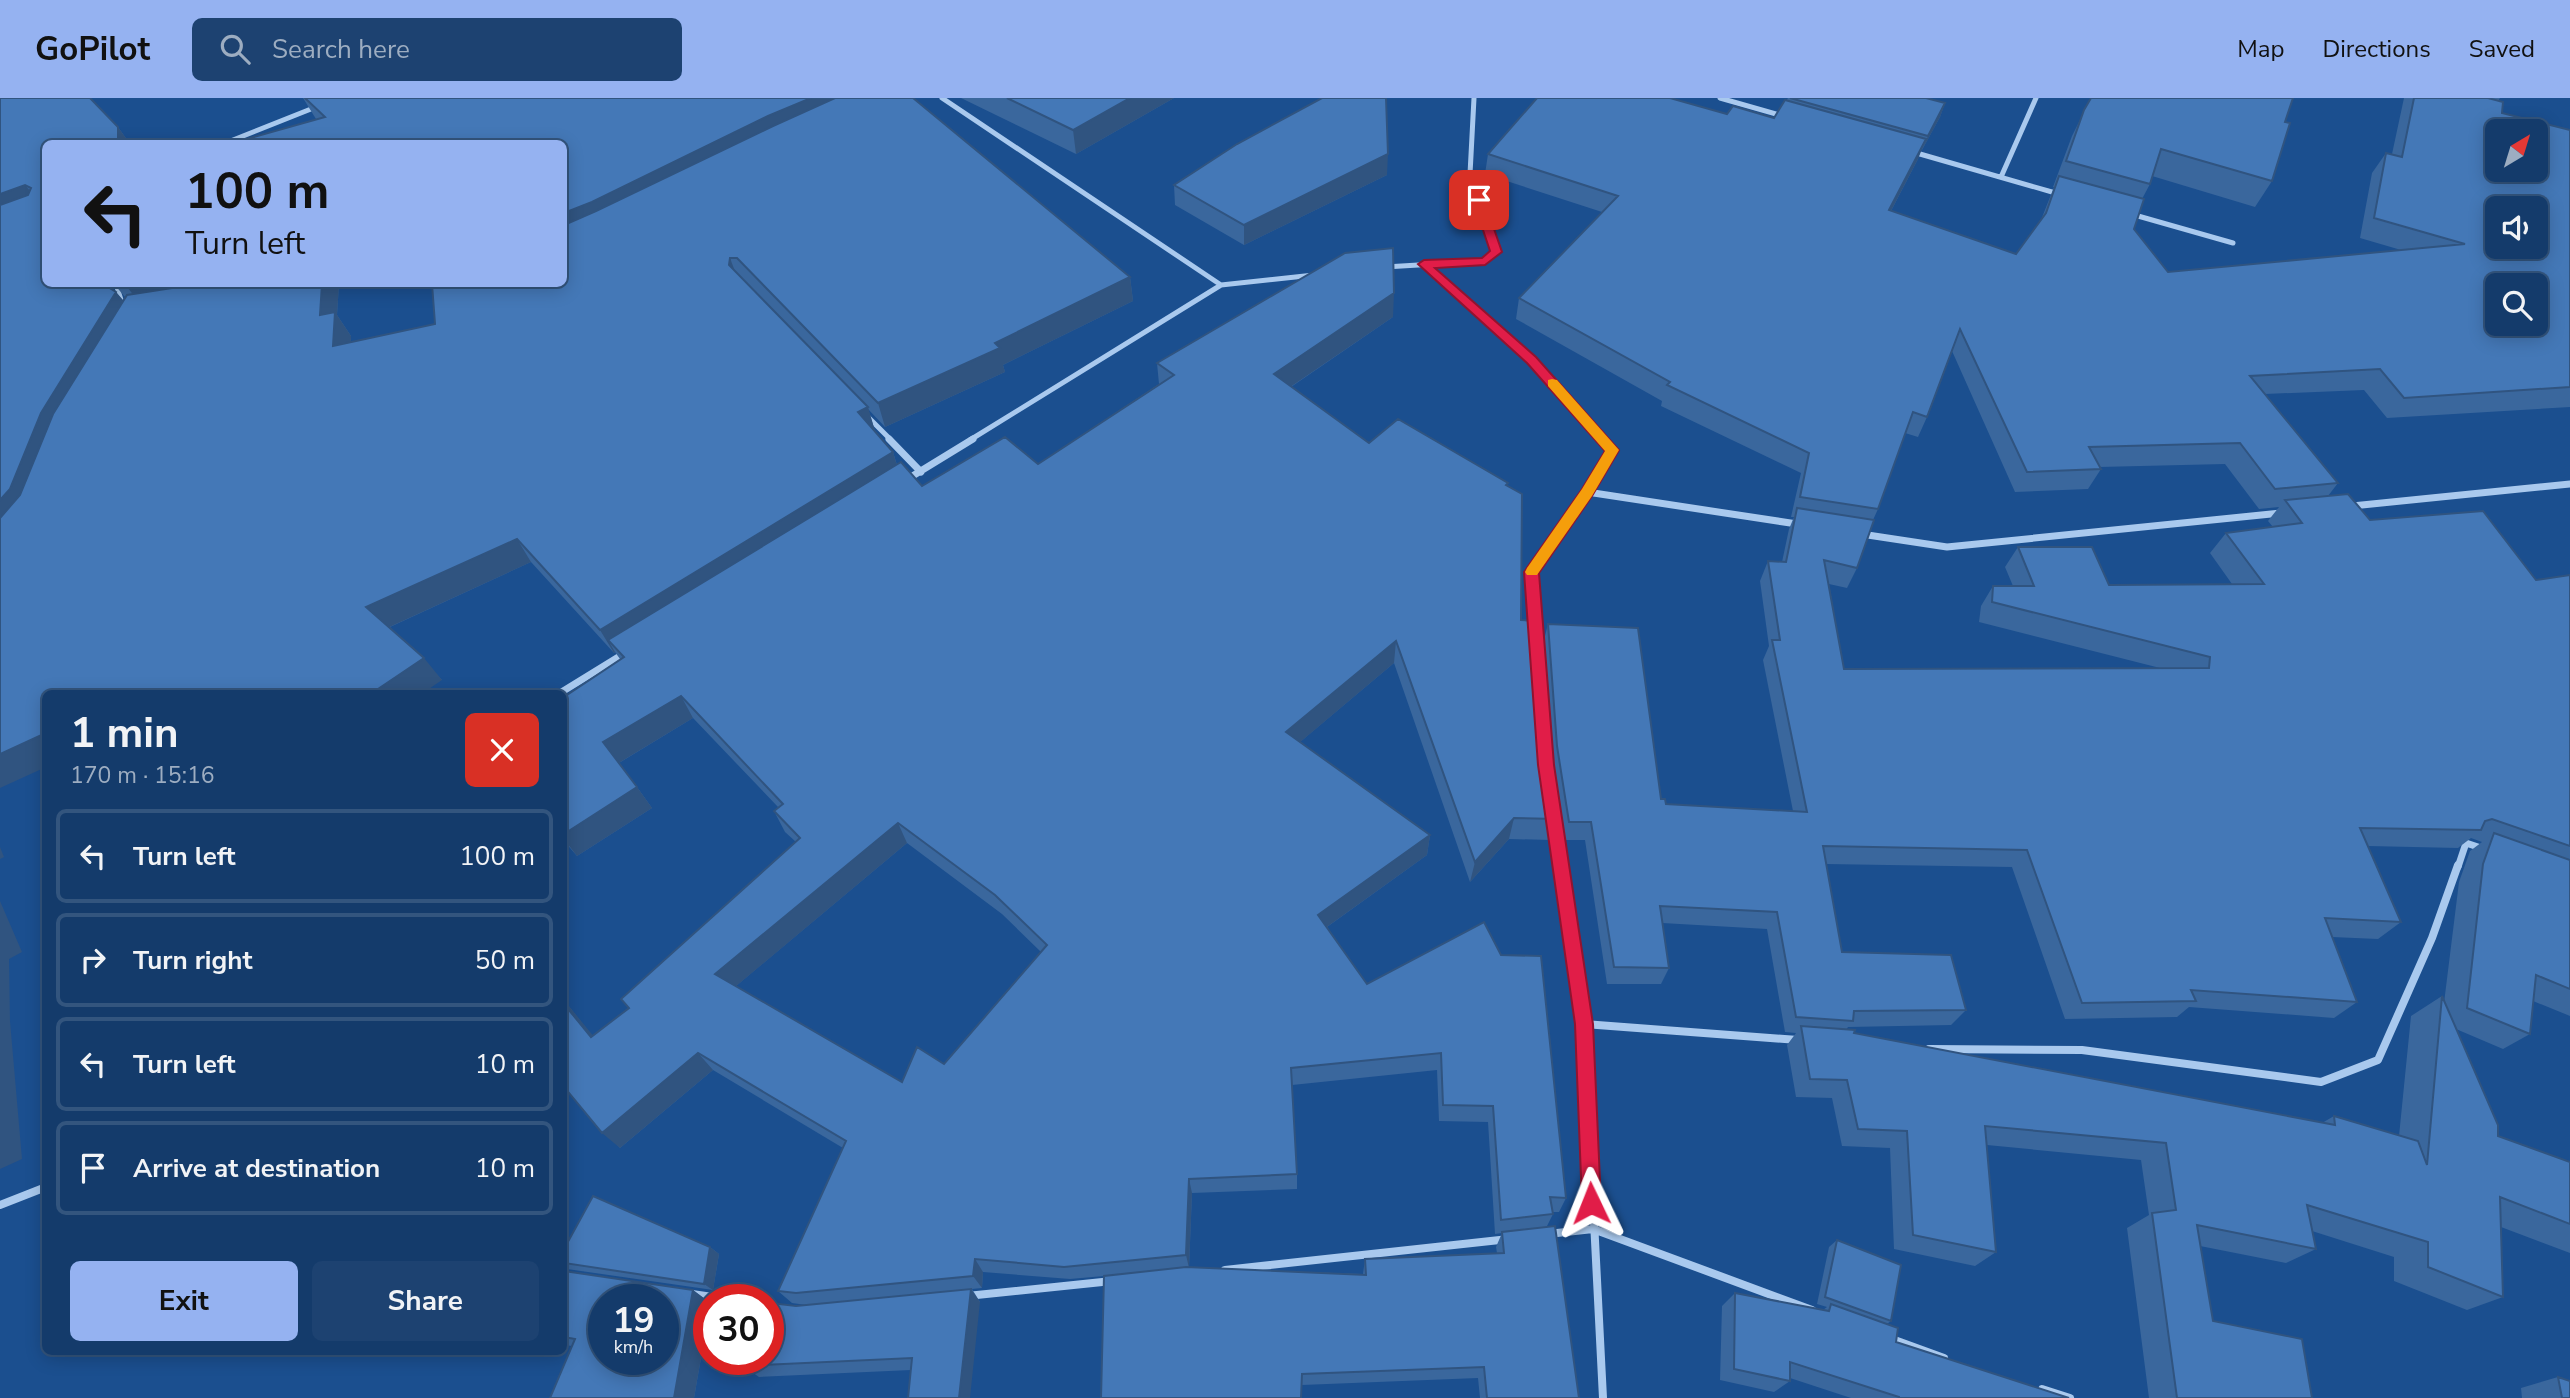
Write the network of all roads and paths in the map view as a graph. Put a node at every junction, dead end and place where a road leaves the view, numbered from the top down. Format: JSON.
{"nodes":[{"id":1,"x":942,"y":98,"type":"edge"},
{"id":2,"x":1474,"y":98,"type":"edge"},
{"id":3,"x":1720,"y":98,"type":"edge"},
{"id":4,"x":2036,"y":98,"type":"edge"},
{"id":5,"x":327,"y":103,"type":"edge"},
{"id":6,"x":1787,"y":117,"type":"edge"},
{"id":7,"x":233,"y":140,"type":"edge"},
{"id":8,"x":1907,"y":151,"type":"edge"},
{"id":9,"x":2001,"y":177,"type":"junction"},
{"id":10,"x":2065,"y":195,"type":"edge"},
{"id":11,"x":2130,"y":214,"type":"edge"},
{"id":12,"x":2233,"y":243,"type":"dead end"},
{"id":13,"x":1424,"y":264,"type":"junction"},
{"id":14,"x":1379,"y":268,"type":"edge"},
{"id":15,"x":1326,"y":274,"type":"edge"},
{"id":16,"x":1221,"y":285,"type":"junction"},
{"id":17,"x":117,"y":287,"type":"edge"},
{"id":18,"x":132,"y":308,"type":"edge"},
{"id":19,"x":864,"y":413,"type":"edge"},
{"id":20,"x":920,"y":472,"type":"junction"},
{"id":21,"x":897,"y":486,"type":"edge"},
{"id":22,"x":2568,"y":486,"type":"edge"},
{"id":23,"x":1587,"y":492,"type":"junction"},
{"id":24,"x":2344,"y":507,"type":"edge"},
{"id":25,"x":2289,"y":513,"type":"edge"},
{"id":26,"x":1808,"y":526,"type":"edge"},
{"id":27,"x":1850,"y":532,"type":"edge"},
{"id":28,"x":1537,"y":641,"type":"edge"},
{"id":29,"x":629,"y":650,"type":"edge"},
{"id":30,"x":565,"y":690,"type":"edge"},
{"id":31,"x":1552,"y":806,"type":"edge"},
{"id":32,"x":2489,"y":851,"type":"edge"},
{"id":33,"x":1584,"y":1024,"type":"junction"},
{"id":34,"x":1804,"y":1040,"type":"edge"},
{"id":35,"x":1914,"y":1048,"type":"edge"},
{"id":36,"x":42,"y":1189,"type":"edge"},
{"id":37,"x":0,"y":1205,"type":"edge"},
{"id":38,"x":1592,"y":1229,"type":"junction"},
{"id":39,"x":1539,"y":1235,"type":"edge"},
{"id":40,"x":1526,"y":1237,"type":"edge"},
{"id":41,"x":1217,"y":1271,"type":"edge"},
{"id":42,"x":1122,"y":1280,"type":"edge"},
{"id":43,"x":681,"y":1292,"type":"edge"},
{"id":44,"x":693,"y":1294,"type":"edge"},
{"id":45,"x":958,"y":1297,"type":"edge"},
{"id":46,"x":1827,"y":1315,"type":"edge"},
{"id":47,"x":1879,"y":1334,"type":"edge"},
{"id":48,"x":1957,"y":1362,"type":"edge"},
{"id":49,"x":2032,"y":1386,"type":"edge"},
{"id":50,"x":1604,"y":1398,"type":"edge"},
{"id":51,"x":2070,"y":1398,"type":"edge"}],
"edges":[{"from":1,"to":16,"type":"street"},
{"from":2,"to":13,"type":"street"},
{"from":3,"to":6,"type":"street"},
{"from":4,"to":9,"type":"street"},
{"from":5,"to":7,"type":"street"},
{"from":8,"to":9,"type":"street"},
{"from":9,"to":10,"type":"street"},
{"from":11,"to":12,"type":"street"},
{"from":13,"to":14,"type":"street"},
{"from":13,"to":23,"type":"street"},
{"from":15,"to":16,"type":"street"},
{"from":16,"to":20,"type":"street"},
{"from":17,"to":18,"type":"street"},
{"from":19,"to":20,"type":"street"},
{"from":20,"to":21,"type":"street"},
{"from":22,"to":24,"type":"street"},
{"from":23,"to":26,"type":"street"},
{"from":23,"to":28,"type":"street"},
{"from":25,"to":27,"type":"street"},
{"from":29,"to":30,"type":"street"},
{"from":31,"to":33,"type":"street"},
{"from":32,"to":35,"type":"street"},
{"from":33,"to":34,"type":"street"},
{"from":33,"to":38,"type":"street"},
{"from":36,"to":37,"type":"street"},
{"from":38,"to":39,"type":"street"},
{"from":38,"to":46,"type":"street"},
{"from":38,"to":50,"type":"street"},
{"from":40,"to":41,"type":"street"},
{"from":42,"to":45,"type":"street"},
{"from":43,"to":44,"type":"street"},
{"from":47,"to":48,"type":"street"},
{"from":49,"to":51,"type":"street"}]}
